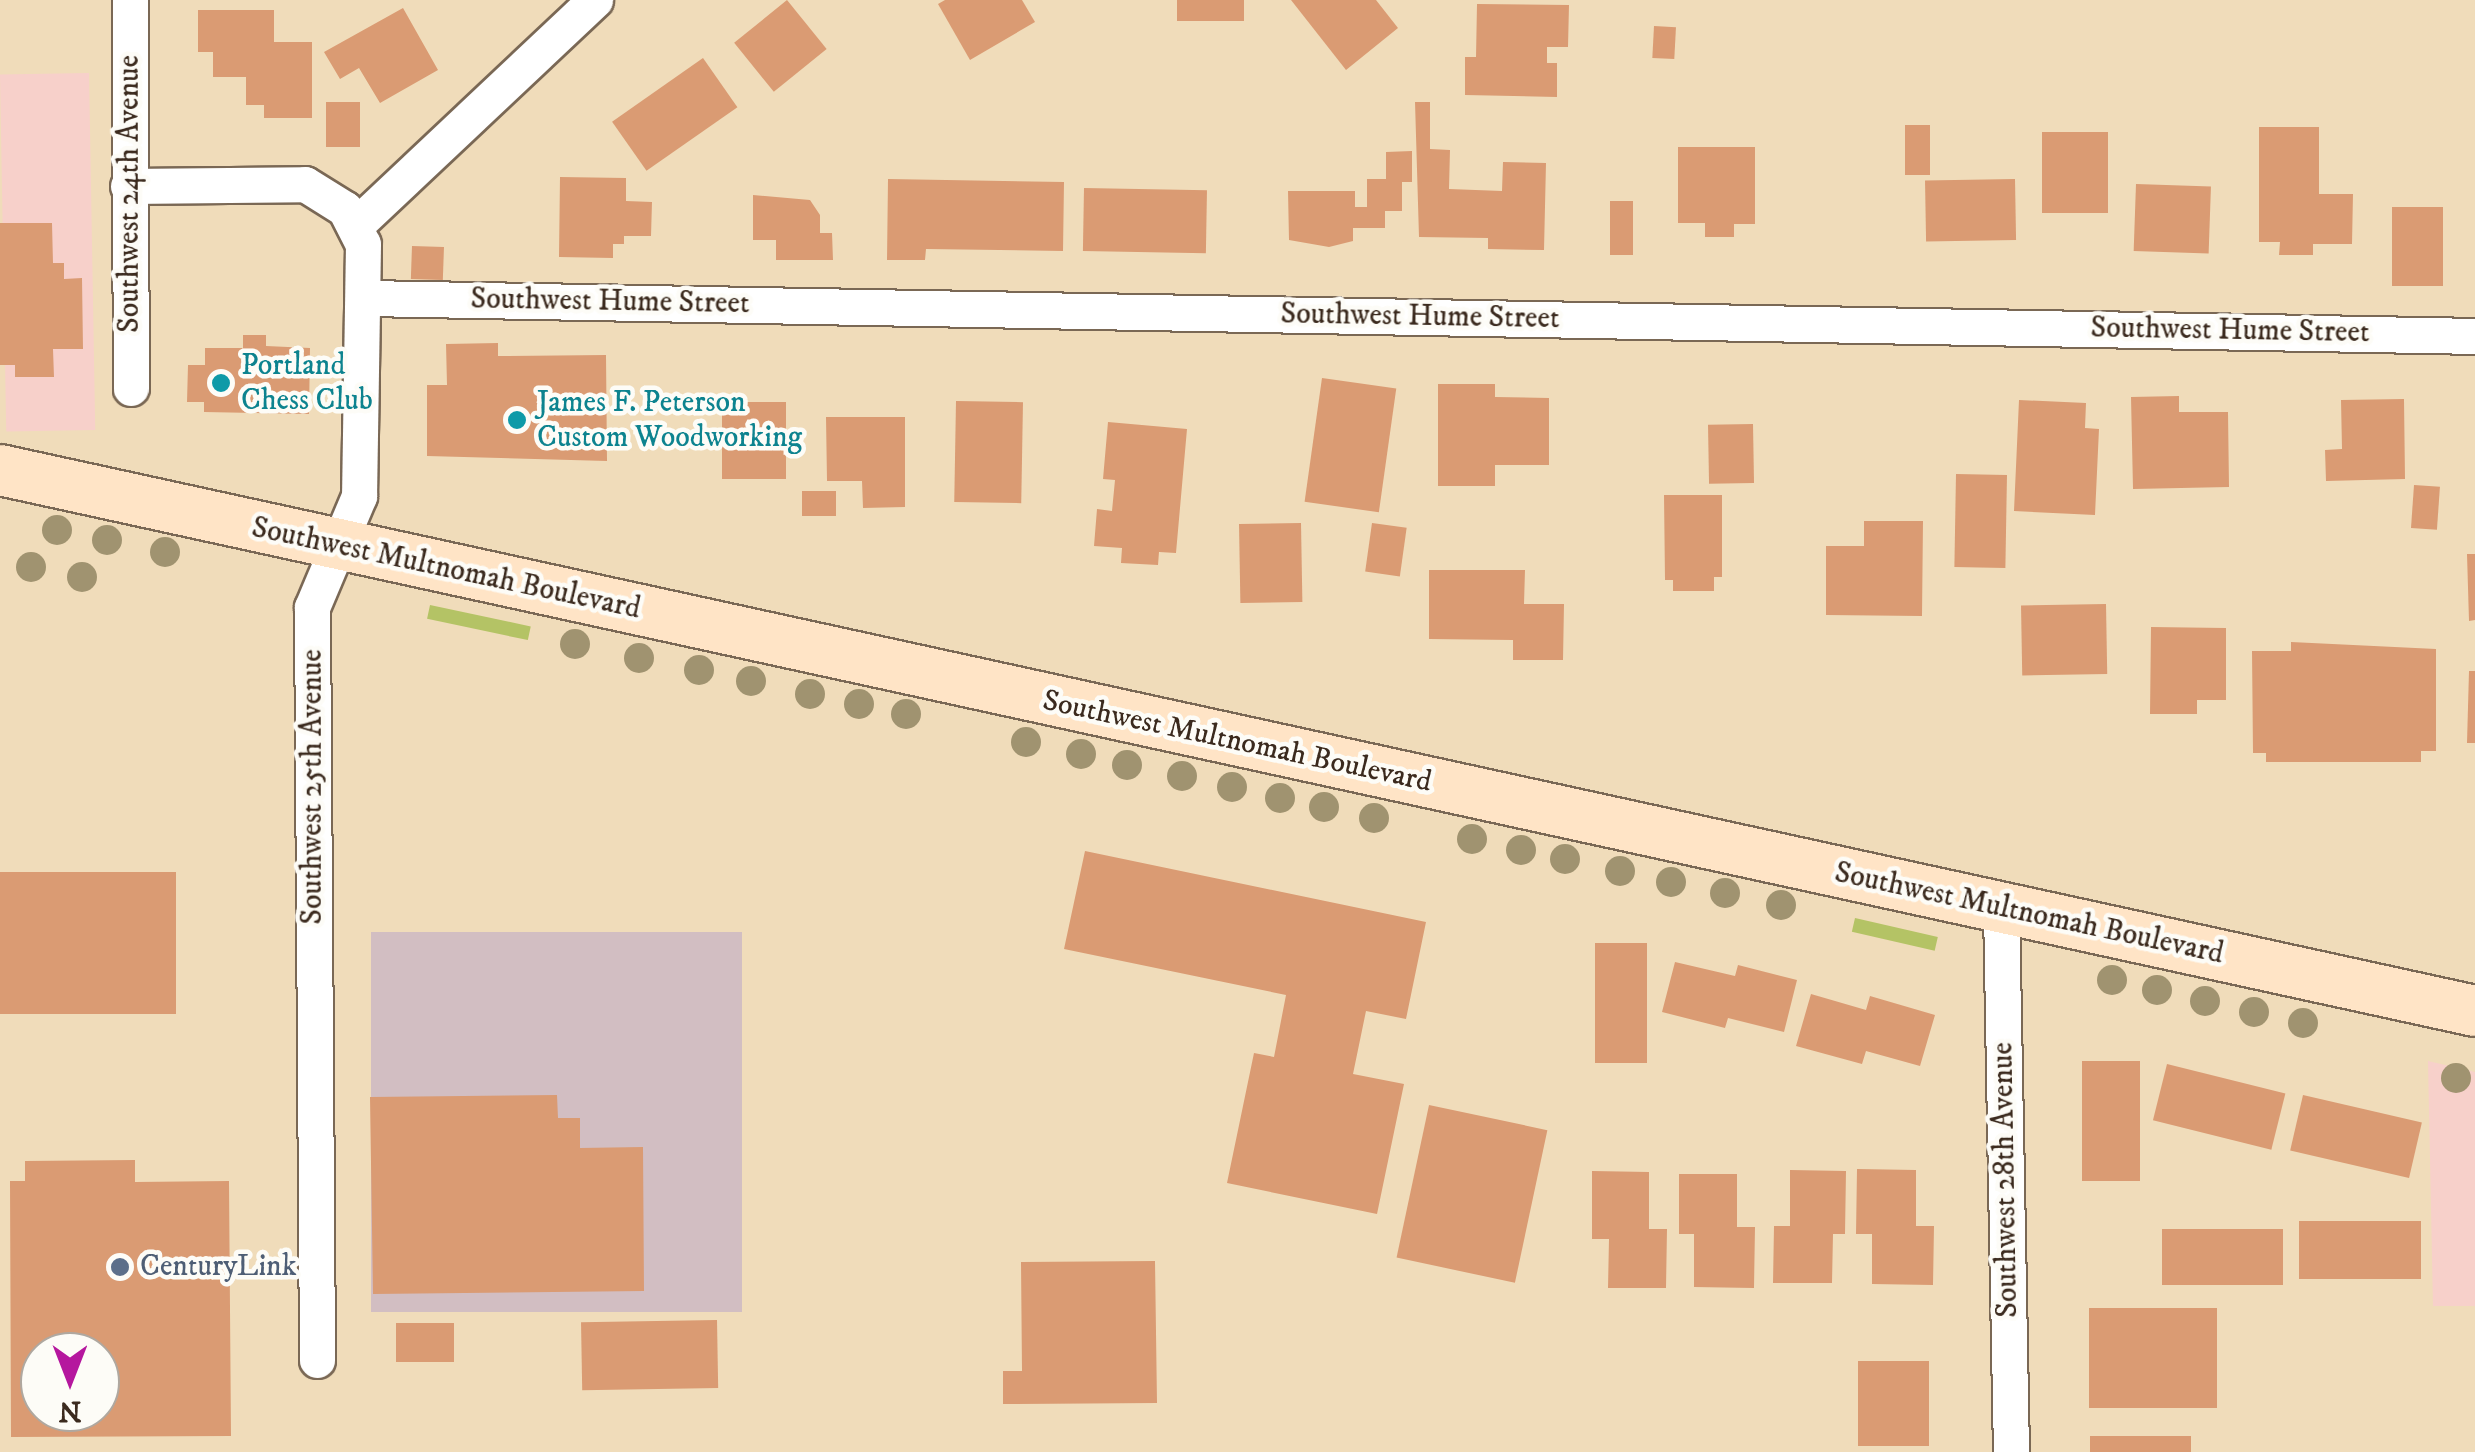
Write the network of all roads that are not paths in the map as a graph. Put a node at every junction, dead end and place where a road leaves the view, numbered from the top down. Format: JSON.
{"nodes":[{"id":1,"x":130,"y":0,"type":"edge"},
{"id":2,"x":594,"y":0,"type":"edge"},
{"id":3,"x":128,"y":186,"type":"junction"},
{"id":4,"x":355,"y":226,"type":"junction"},
{"id":5,"x":365,"y":298,"type":"junction"},
{"id":6,"x":2475,"y":336,"type":"edge"},
{"id":7,"x":131,"y":388,"type":"dead end"},
{"id":8,"x":0,"y":470,"type":"edge"},
{"id":9,"x":337,"y":545,"type":"junction"},
{"id":10,"x":2001,"y":908,"type":"junction"},
{"id":11,"x":2475,"y":1011,"type":"edge"},
{"id":12,"x":317,"y":1360,"type":"dead end"},
{"id":13,"x":2010,"y":1452,"type":"edge"}],
"edges":[{"from":1,"to":3,"type":"street","name":"Southwest 24th Avenue"},
{"from":2,"to":4,"type":"street"},
{"from":3,"to":4,"type":"street"},
{"from":3,"to":7,"type":"street","name":"Southwest 24th Avenue"},
{"from":4,"to":5,"type":"street","name":"Southwest 25th Avenue"},
{"from":5,"to":6,"type":"street","name":"Southwest Hume Street"},
{"from":5,"to":9,"type":"street","name":"Southwest 25th Avenue"},
{"from":8,"to":9,"type":"main road","name":"Southwest Multnomah Boulevard"},
{"from":9,"to":10,"type":"main road","name":"Southwest Multnomah Boulevard"},
{"from":9,"to":12,"type":"street","name":"Southwest 25th Avenue"},
{"from":10,"to":11,"type":"main road","name":"Southwest Multnomah Boulevard"},
{"from":10,"to":13,"type":"street","name":"Southwest 28th Avenue"}]}
